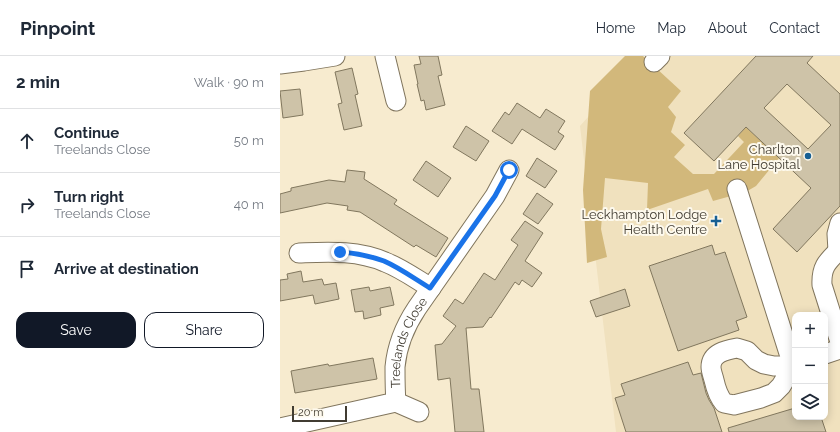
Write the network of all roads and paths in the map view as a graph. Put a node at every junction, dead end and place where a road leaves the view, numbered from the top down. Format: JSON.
{"nodes":[{"id":1,"x":335,"y":56,"type":"edge"},
{"id":2,"x":385,"y":56,"type":"edge"},
{"id":3,"x":304,"y":59,"type":"edge"},
{"id":4,"x":280,"y":64,"type":"edge"},
{"id":5,"x":396,"y":101,"type":"dead end"},
{"id":6,"x":509,"y":170,"type":"dead end"},
{"id":7,"x":737,"y":189,"type":"dead end"},
{"id":8,"x":840,"y":223,"type":"edge"},
{"id":9,"x":839,"y":250,"type":"edge"},
{"id":10,"x":299,"y":253,"type":"dead end"},
{"id":11,"x":430,"y":288,"type":"junction"},
{"id":12,"x":840,"y":342,"type":"edge"},
{"id":13,"x":840,"y":348,"type":"edge"},
{"id":14,"x":828,"y":353,"type":"edge"},
{"id":15,"x":792,"y":360,"type":"edge"},
{"id":16,"x":396,"y":402,"type":"junction"},
{"id":17,"x":419,"y":412,"type":"dead end"},
{"id":18,"x":280,"y":428,"type":"edge"}],
"edges":[{"from":1,"to":3,"type":"street"},
{"from":2,"to":5,"type":"street"},
{"from":3,"to":4,"type":"street"},
{"from":6,"to":11,"type":"street","name":"Treelands Close"},
{"from":7,"to":15,"type":"street"},
{"from":8,"to":9,"type":"street"},
{"from":9,"to":12,"type":"street"},
{"from":10,"to":11,"type":"street","name":"Treelands Close"},
{"from":11,"to":16,"type":"street","name":"Treelands Close"},
{"from":13,"to":14,"type":"street"},
{"from":16,"to":17,"type":"street","name":"Treelands Close"},
{"from":16,"to":18,"type":"street","name":"Treelands Close"}]}
